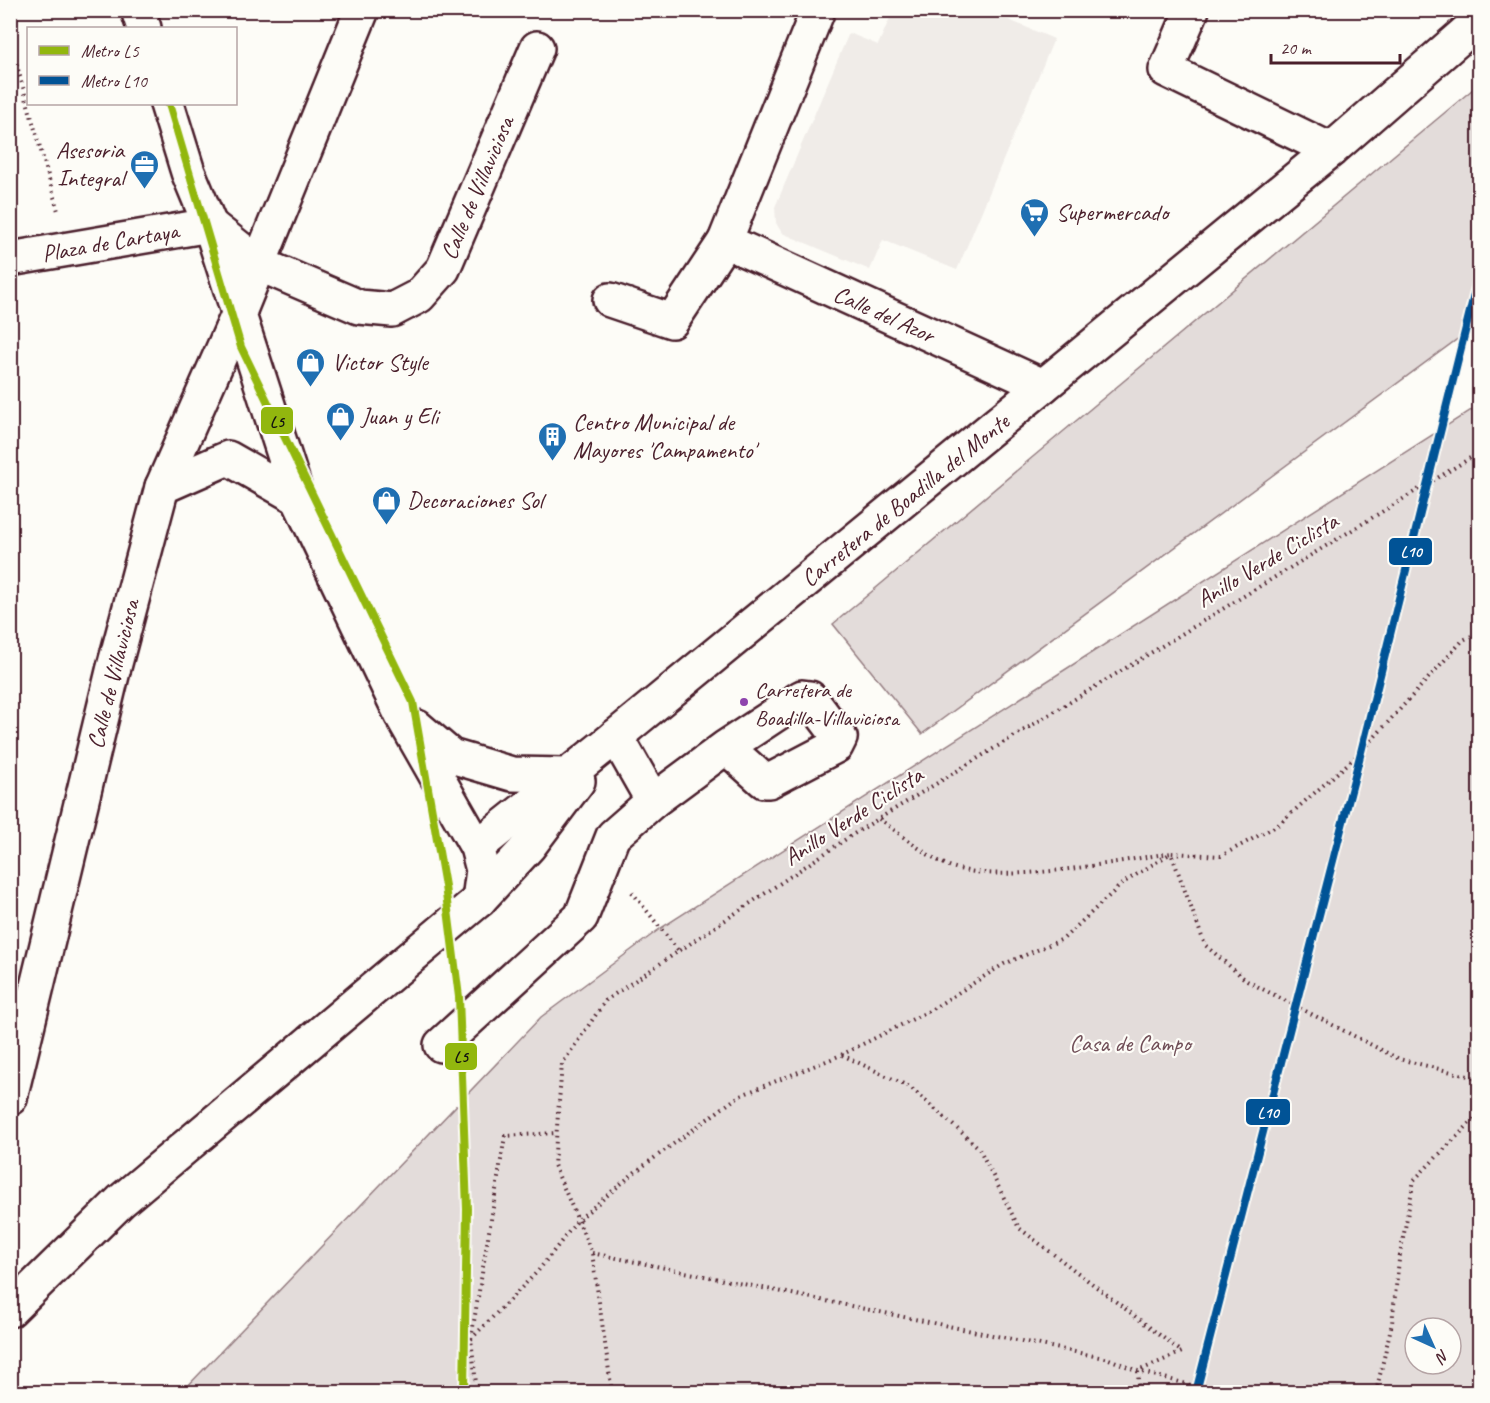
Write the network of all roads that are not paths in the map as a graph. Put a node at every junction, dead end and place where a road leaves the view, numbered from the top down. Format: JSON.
{"nodes":[{"id":1,"x":138,"y":10,"type":"edge"},
{"id":2,"x":362,"y":10,"type":"edge"},
{"id":3,"x":818,"y":10,"type":"edge"},
{"id":4,"x":1192,"y":10,"type":"edge"},
{"id":5,"x":1479,"y":20,"type":"edge"},
{"id":6,"x":144,"y":27,"type":"edge"},
{"id":7,"x":537,"y":48,"type":"dead end"},
{"id":8,"x":167,"y":105,"type":"edge"},
{"id":9,"x":1331,"y":150,"type":"junction"},
{"id":10,"x":210,"y":225,"type":"junction"},
{"id":11,"x":724,"y":241,"type":"junction"},
{"id":12,"x":10,"y":260,"type":"edge"},
{"id":13,"x":259,"y":264,"type":"junction"},
{"id":14,"x":610,"y":300,"type":"dead end"},
{"id":15,"x":238,"y":315,"type":"junction"},
{"id":16,"x":1044,"y":386,"type":"junction"},
{"id":17,"x":162,"y":487,"type":"junction"},
{"id":18,"x":298,"y":498,"type":"junction"},
{"id":19,"x":401,"y":714,"type":"junction"},
{"id":20,"x":610,"y":741,"type":"junction"},
{"id":21,"x":726,"y":747,"type":"dead end"},
{"id":22,"x":567,"y":775,"type":"junction"},
{"id":23,"x":653,"y":801,"type":"junction"},
{"id":24,"x":477,"y":847,"type":"junction"},
{"id":25,"x":479,"y":900,"type":"junction"},
{"id":26,"x":441,"y":1046,"type":"dead end"},
{"id":27,"x":10,"y":1098,"type":"edge"},
{"id":28,"x":10,"y":1311,"type":"edge"}],
"edges":[{"from":1,"to":6,"type":"main road"},
{"from":2,"to":13,"type":"main road","name":"Calle de Villaviciosa"},
{"from":3,"to":11,"type":"main road"},
{"from":4,"to":9,"type":"main road"},
{"from":5,"to":9,"type":"main road","name":"Carretera de Boadilla del Monte"},
{"from":7,"to":13,"type":"main road","name":"Calle de Villaviciosa"},
{"from":8,"to":10,"type":"main road"},
{"from":9,"to":16,"type":"main road","name":"Carretera de Boadilla del Monte"},
{"from":10,"to":12,"type":"main road","name":"Plaza de Cartaya"},
{"from":10,"to":13,"type":"main road","name":"Calle de Villaviciosa"},
{"from":10,"to":15,"type":"main road"},
{"from":11,"to":14,"type":"main road"},
{"from":11,"to":16,"type":"main road","name":"Calle del Azor"},
{"from":13,"to":15,"type":"main road","name":"Calle de Villaviciosa"},
{"from":15,"to":17,"type":"main road","name":"Calle de Villaviciosa"},
{"from":15,"to":18,"type":"main road"},
{"from":16,"to":20,"type":"main road","name":"Carretera de Boadilla del Monte"},
{"from":17,"to":18,"type":"main road"},
{"from":17,"to":27,"type":"main road","name":"Calle de Villaviciosa"},
{"from":18,"to":19,"type":"main road"},
{"from":19,"to":22,"type":"main road"},
{"from":19,"to":24,"type":"main road"},
{"from":20,"to":22,"type":"main road","name":"Carretera de Boadilla del Monte"},
{"from":20,"to":23,"type":"main road"},
{"from":20,"to":25,"type":"main road"},
{"from":21,"to":23,"type":"main road"},
{"from":22,"to":24,"type":"main road","name":"Carretera de Boadilla del Monte"},
{"from":23,"to":26,"type":"main road"},
{"from":24,"to":25,"type":"main road"},
{"from":25,"to":28,"type":"main road"}]}
